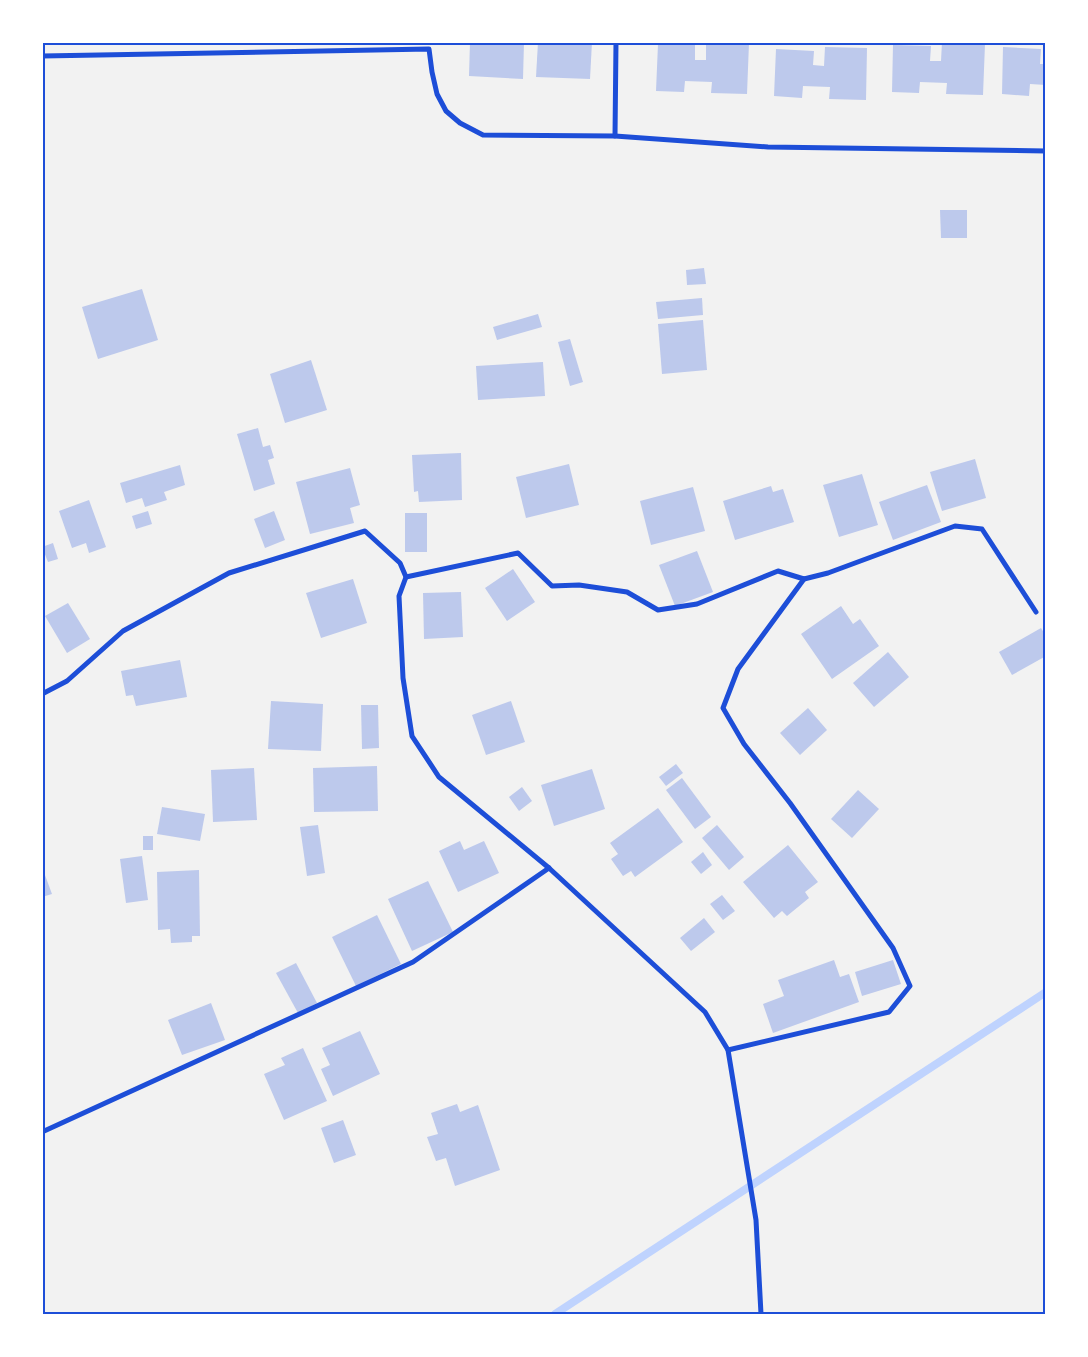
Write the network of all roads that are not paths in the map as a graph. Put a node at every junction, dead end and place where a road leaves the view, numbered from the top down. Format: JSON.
{"nodes":[{"id":1,"x":616,"y":42,"type":"edge"},
{"id":2,"x":42,"y":56,"type":"edge"},
{"id":3,"x":616,"y":136,"type":"junction"},
{"id":4,"x":1046,"y":151,"type":"edge"},
{"id":5,"x":406,"y":577,"type":"junction"},
{"id":6,"x":804,"y":579,"type":"junction"},
{"id":7,"x":1036,"y":612,"type":"dead end"},
{"id":8,"x":42,"y":694,"type":"edge"},
{"id":9,"x":549,"y":868,"type":"junction"},
{"id":10,"x":728,"y":1050,"type":"junction"},
{"id":11,"x":42,"y":1132,"type":"edge"},
{"id":12,"x":761,"y":1314,"type":"edge"}],
"edges":[{"from":1,"to":3,"type":"street"},
{"from":2,"to":3,"type":"street"},
{"from":3,"to":4,"type":"street"},
{"from":5,"to":6,"type":"street"},
{"from":5,"to":8,"type":"street"},
{"from":5,"to":9,"type":"street"},
{"from":6,"to":7,"type":"street"},
{"from":6,"to":10,"type":"street"},
{"from":9,"to":10,"type":"street"},
{"from":9,"to":11,"type":"street"},
{"from":10,"to":12,"type":"street"}]}
